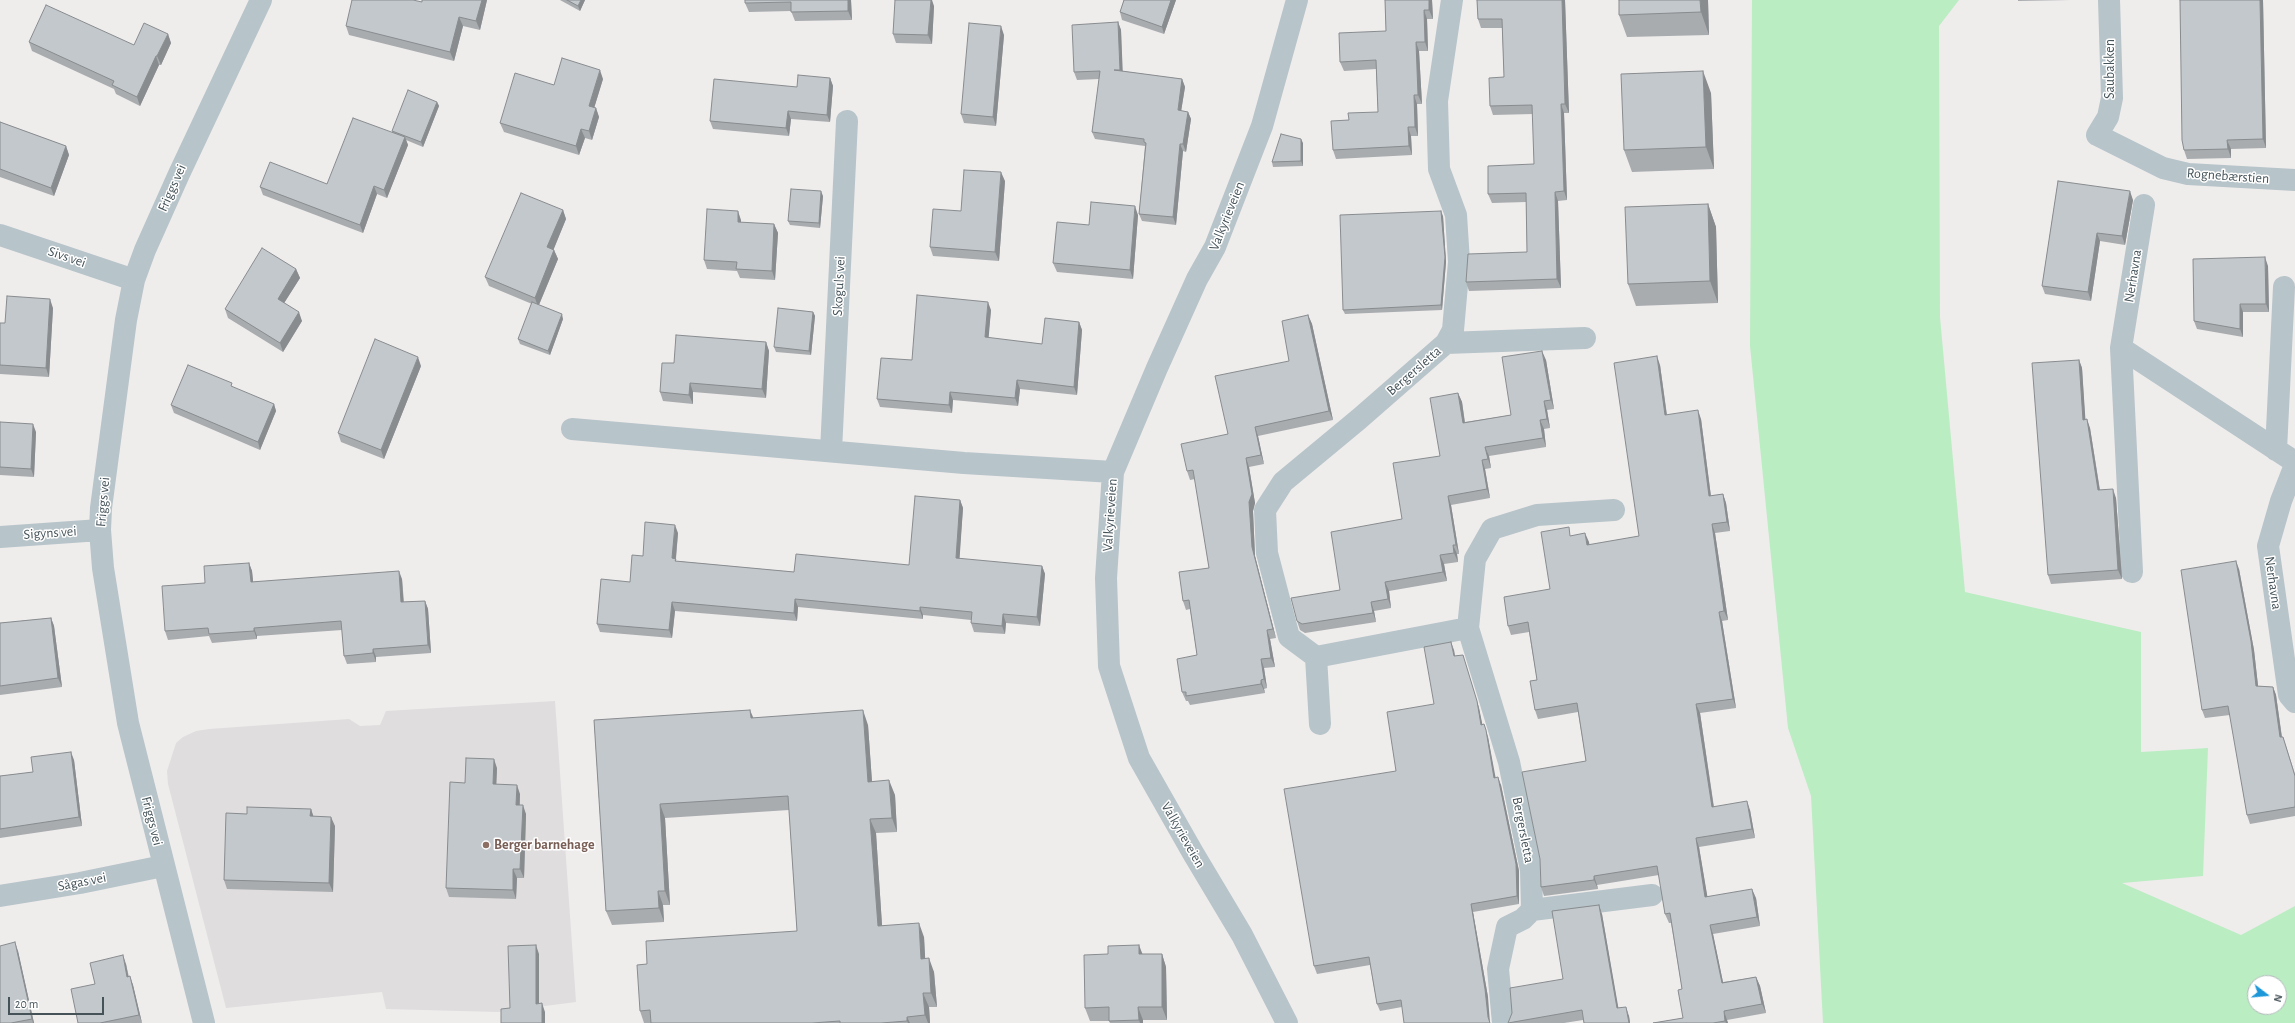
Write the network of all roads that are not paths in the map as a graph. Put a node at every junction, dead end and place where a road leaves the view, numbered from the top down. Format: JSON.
{"nodes":[{"id":1,"x":261,"y":0,"type":"edge"},
{"id":2,"x":1297,"y":0,"type":"edge"},
{"id":3,"x":1452,"y":0,"type":"edge"},
{"id":4,"x":2109,"y":0,"type":"edge"},
{"id":5,"x":847,"y":121,"type":"dead end"},
{"id":6,"x":2097,"y":135,"type":"joint"},
{"id":7,"x":2295,"y":180,"type":"edge"},
{"id":8,"x":2144,"y":205,"type":"dead end"},
{"id":9,"x":0,"y":235,"type":"edge"},
{"id":10,"x":134,"y":280,"type":"junction"},
{"id":11,"x":2284,"y":287,"type":"dead end"},
{"id":12,"x":1585,"y":338,"type":"dead end"},
{"id":13,"x":1446,"y":343,"type":"junction"},
{"id":14,"x":2121,"y":348,"type":"junction"},
{"id":15,"x":572,"y":429,"type":"dead end"},
{"id":16,"x":2276,"y":450,"type":"junction"},
{"id":17,"x":831,"y":451,"type":"junction"},
{"id":18,"x":2295,"y":464,"type":"edge"},
{"id":19,"x":1113,"y":472,"type":"junction"},
{"id":20,"x":1614,"y":510,"type":"dead end"},
{"id":21,"x":100,"y":530,"type":"junction"},
{"id":22,"x":0,"y":537,"type":"edge"},
{"id":23,"x":2132,"y":572,"type":"dead end"},
{"id":24,"x":1468,"y":628,"type":"junction"},
{"id":25,"x":1316,"y":657,"type":"junction"},
{"id":26,"x":2295,"y":702,"type":"edge"},
{"id":27,"x":1320,"y":724,"type":"dead end"},
{"id":28,"x":163,"y":866,"type":"junction"},
{"id":29,"x":1652,"y":895,"type":"dead end"},
{"id":30,"x":0,"y":896,"type":"edge"},
{"id":31,"x":1532,"y":910,"type":"junction"},
{"id":32,"x":204,"y":1023,"type":"edge"},
{"id":33,"x":1287,"y":1023,"type":"edge"},
{"id":34,"x":1503,"y":1023,"type":"edge"}],
"edges":[{"from":1,"to":10,"type":"street","name":"Friggs vei"},
{"from":2,"to":19,"type":"street","name":"Valkyrieveien"},
{"from":3,"to":13,"type":"street","name":"Bergersletta"},
{"from":4,"to":6,"type":"street","name":"Saubakken"},
{"from":5,"to":17,"type":"street","name":"Skoguls vei"},
{"from":6,"to":7,"type":"street","name":"Rognebærstien"},
{"from":8,"to":14,"type":"street","name":"Nerhavna"},
{"from":9,"to":10,"type":"street","name":"Sivs vei"},
{"from":10,"to":21,"type":"street","name":"Friggs vei"},
{"from":11,"to":16,"type":"street"},
{"from":12,"to":13,"type":"street"},
{"from":13,"to":25,"type":"street","name":"Bergersletta"},
{"from":14,"to":16,"type":"street","name":"Nerhavna"},
{"from":14,"to":23,"type":"street","name":"Nerhavna"},
{"from":15,"to":17,"type":"street"},
{"from":16,"to":18,"type":"street","name":"Nerhavna"},
{"from":17,"to":19,"type":"street"},
{"from":18,"to":26,"type":"street","name":"Nerhavna"},
{"from":19,"to":33,"type":"street","name":"Valkyrieveien"},
{"from":20,"to":24,"type":"street","name":"Bergersletta"},
{"from":21,"to":22,"type":"street","name":"Sigyns vei"},
{"from":21,"to":28,"type":"street","name":"Friggs vei"},
{"from":24,"to":25,"type":"street"},
{"from":24,"to":31,"type":"street","name":"Bergersletta"},
{"from":25,"to":27,"type":"street"},
{"from":28,"to":30,"type":"street","name":"Sågas vei"},
{"from":28,"to":32,"type":"street","name":"Friggs vei"},
{"from":29,"to":31,"type":"street"},
{"from":31,"to":34,"type":"street"}]}
